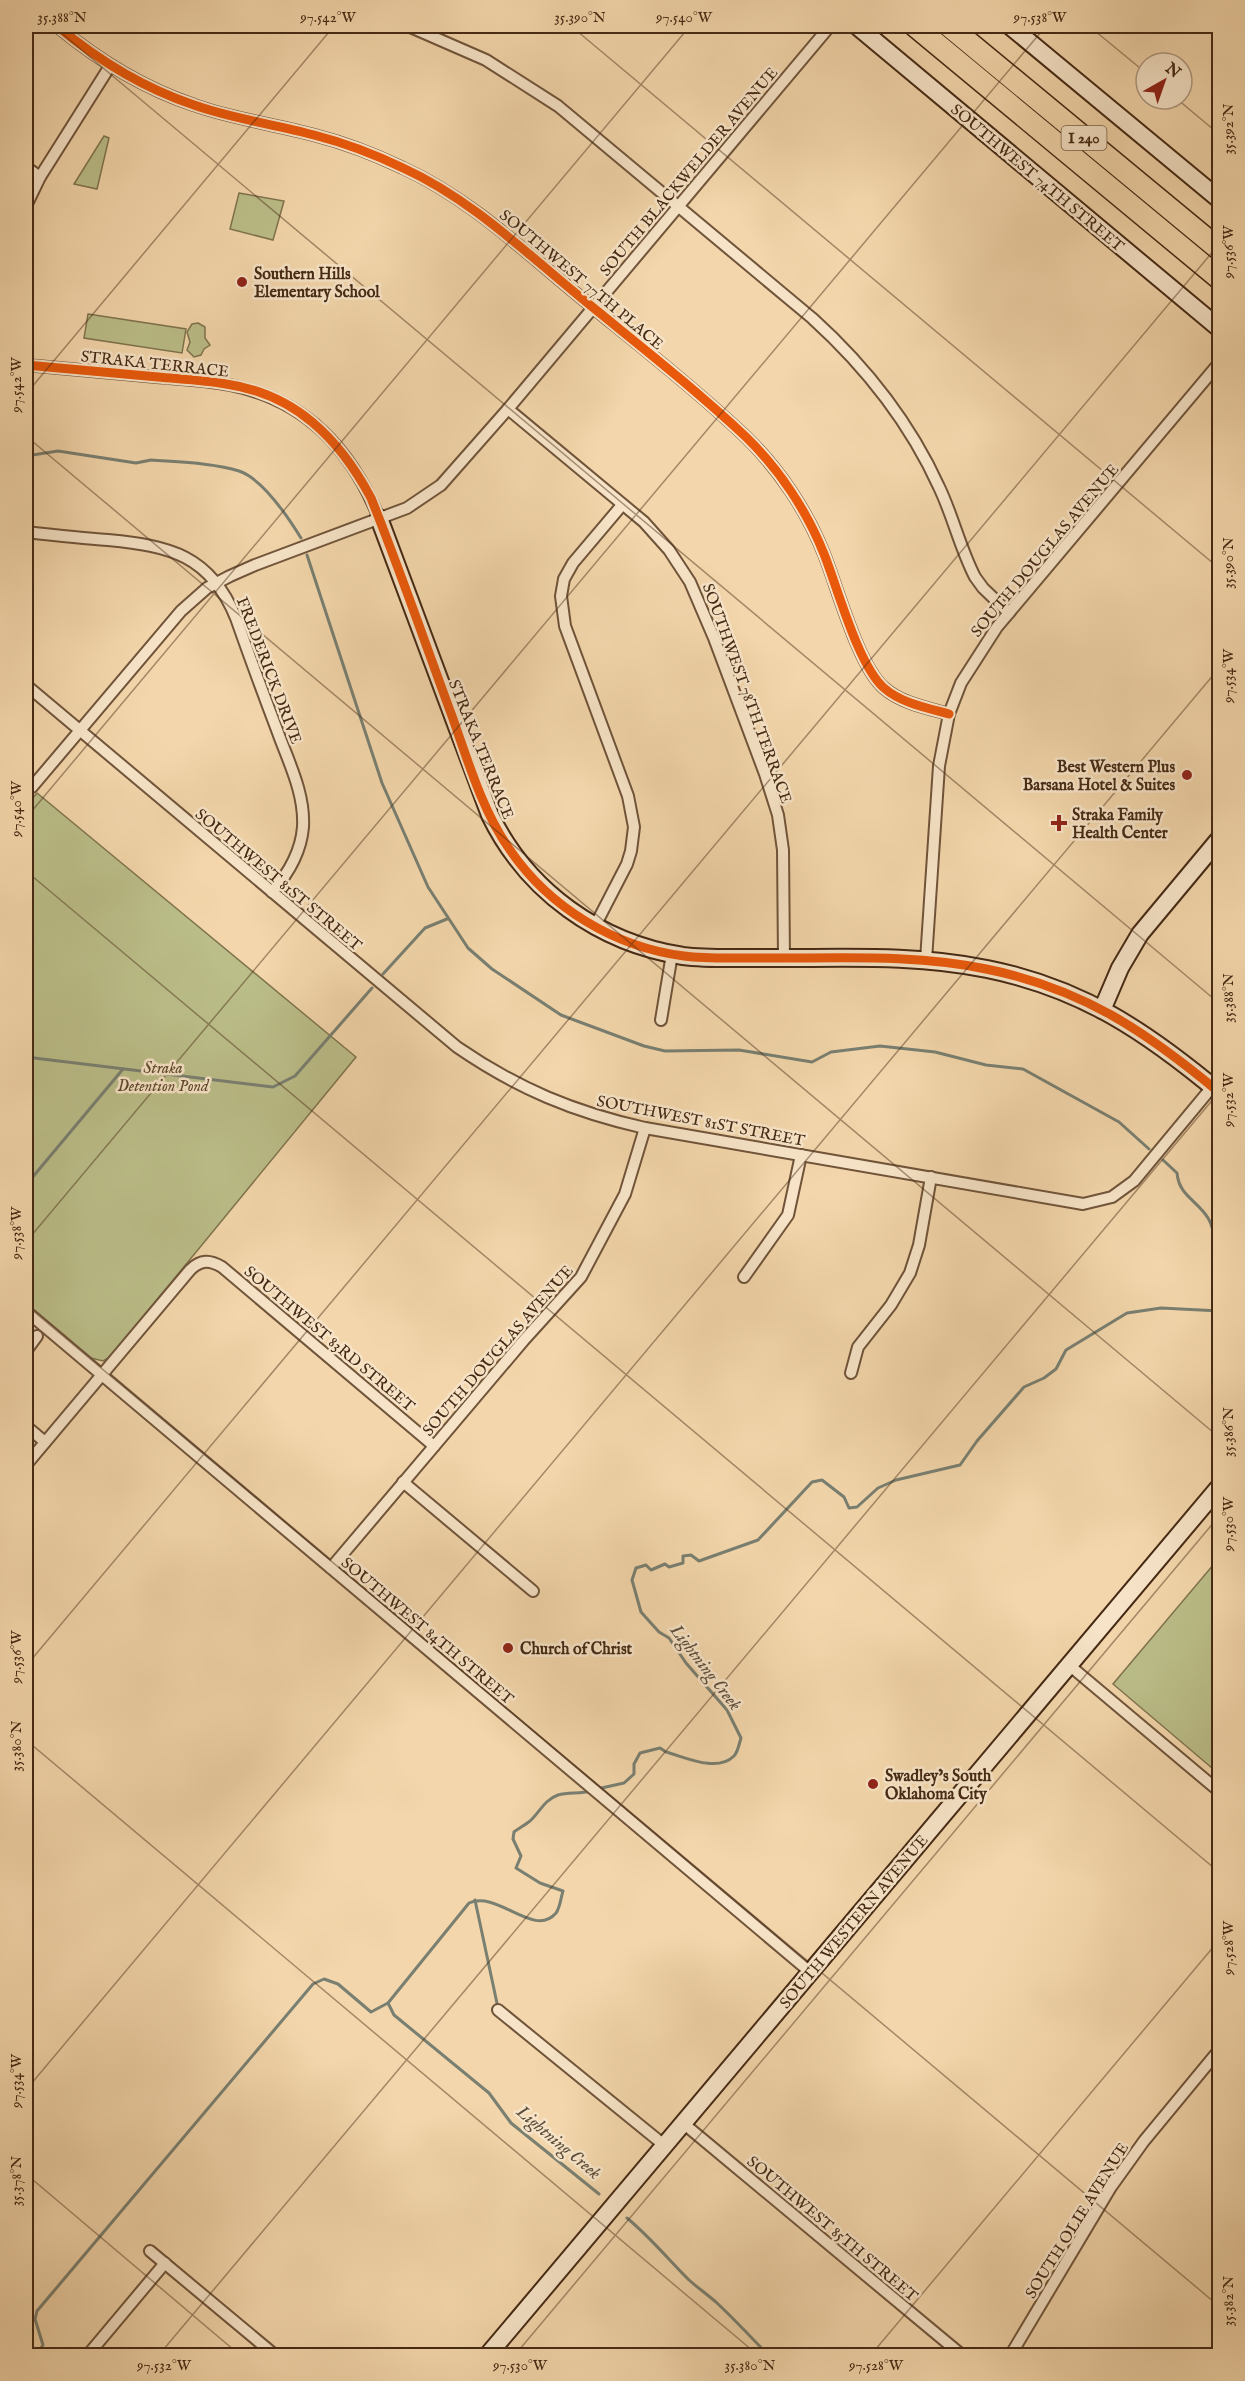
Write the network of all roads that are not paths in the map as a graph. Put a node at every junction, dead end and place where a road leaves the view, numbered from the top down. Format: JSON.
{"nodes":[{"id":1,"x":57,"y":26,"type":"edge"},
{"id":2,"x":408,"y":26,"type":"edge"},
{"id":3,"x":830,"y":26,"type":"edge"},
{"id":4,"x":857,"y":26,"type":"edge"},
{"id":5,"x":915,"y":26,"type":"edge"},
{"id":6,"x":949,"y":26,"type":"edge"},
{"id":7,"x":1010,"y":26,"type":"edge"},
{"id":8,"x":110,"y":66,"type":"junction"},
{"id":9,"x":26,"y":167,"type":"edge"},
{"id":10,"x":40,"y":177,"type":"junction"},
{"id":11,"x":1220,"y":200,"type":"edge"},
{"id":12,"x":26,"y":206,"type":"edge"},
{"id":13,"x":678,"y":206,"type":"junction"},
{"id":14,"x":1220,"y":250,"type":"edge"},
{"id":15,"x":1220,"y":279,"type":"edge"},
{"id":16,"x":593,"y":308,"type":"junction"},
{"id":17,"x":1220,"y":329,"type":"edge"},
{"id":18,"x":1220,"y":363,"type":"edge"},
{"id":19,"x":26,"y":365,"type":"edge"},
{"id":20,"x":508,"y":409,"type":"junction"},
{"id":21,"x":622,"y":505,"type":"junction"},
{"id":22,"x":379,"y":518,"type":"junction"},
{"id":23,"x":26,"y":532,"type":"edge"},
{"id":24,"x":216,"y":584,"type":"junction"},
{"id":25,"x":1009,"y":613,"type":"junction"},
{"id":26,"x":26,"y":685,"type":"edge"},
{"id":27,"x":949,"y":714,"type":"junction"},
{"id":28,"x":79,"y":730,"type":"junction"},
{"id":29,"x":32,"y":787,"type":"dead end"},
{"id":30,"x":1220,"y":838,"type":"edge"},
{"id":31,"x":272,"y":892,"type":"junction"},
{"id":32,"x":595,"y":926,"type":"junction"},
{"id":33,"x":672,"y":954,"type":"junction"},
{"id":34,"x":784,"y":959,"type":"junction"},
{"id":35,"x":926,"y":960,"type":"junction"},
{"id":36,"x":1102,"y":1010,"type":"junction"},
{"id":37,"x":661,"y":1020,"type":"dead end"},
{"id":38,"x":1216,"y":1090,"type":"edge"},
{"id":39,"x":645,"y":1128,"type":"junction"},
{"id":40,"x":801,"y":1155,"type":"junction"},
{"id":41,"x":931,"y":1177,"type":"junction"},
{"id":42,"x":744,"y":1276,"type":"dead end"},
{"id":43,"x":26,"y":1311,"type":"edge"},
{"id":44,"x":38,"y":1336,"type":"dead end"},
{"id":45,"x":26,"y":1351,"type":"edge"},
{"id":46,"x":851,"y":1373,"type":"dead end"},
{"id":47,"x":101,"y":1375,"type":"junction"},
{"id":48,"x":26,"y":1426,"type":"edge"},
{"id":49,"x":45,"y":1442,"type":"junction"},
{"id":50,"x":434,"y":1446,"type":"junction"},
{"id":51,"x":26,"y":1447,"type":"edge"},
{"id":52,"x":35,"y":1455,"type":"junction"},
{"id":53,"x":26,"y":1466,"type":"edge"},
{"id":54,"x":403,"y":1482,"type":"junction"},
{"id":55,"x":1220,"y":1486,"type":"edge"},
{"id":56,"x":331,"y":1568,"type":"junction"},
{"id":57,"x":533,"y":1591,"type":"dead end"},
{"id":58,"x":1069,"y":1665,"type":"junction"},
{"id":59,"x":1220,"y":1792,"type":"edge"},
{"id":60,"x":810,"y":1972,"type":"junction"},
{"id":61,"x":498,"y":2010,"type":"dead end"},
{"id":62,"x":1220,"y":2049,"type":"edge"},
{"id":63,"x":683,"y":2123,"type":"junction"},
{"id":64,"x":664,"y":2145,"type":"junction"},
{"id":65,"x":150,"y":2251,"type":"dead end"},
{"id":66,"x":165,"y":2263,"type":"junction"},
{"id":67,"x":87,"y":2355,"type":"edge"},
{"id":68,"x":276,"y":2355,"type":"edge"},
{"id":69,"x":487,"y":2355,"type":"edge"},
{"id":70,"x":963,"y":2355,"type":"edge"},
{"id":71,"x":1010,"y":2355,"type":"edge"}],
"edges":[{"from":1,"to":8,"type":"street","name":"SOUTHWEST 77TH PLACE"},
{"from":2,"to":13,"type":"street"},
{"from":3,"to":13,"type":"street","name":"SOUTH BLACKWELDER AVENUE"},
{"from":4,"to":17,"type":"main road","name":"SOUTHWEST 74TH STREET"},
{"from":5,"to":15,"type":"highway","number":"I 240"},
{"from":6,"to":14,"type":"highway","number":"I 240"},
{"from":7,"to":11,"type":"main road"},
{"from":8,"to":10,"type":"street"},
{"from":8,"to":16,"type":"street","name":"SOUTHWEST 77TH PLACE"},
{"from":9,"to":10,"type":"street"},
{"from":10,"to":12,"type":"street"},
{"from":13,"to":16,"type":"street","name":"SOUTH BLACKWELDER AVENUE"},
{"from":13,"to":25,"type":"street"},
{"from":16,"to":20,"type":"street","name":"SOUTH BLACKWELDER AVENUE"},
{"from":16,"to":27,"type":"street","name":"SOUTHWEST 77TH PLACE"},
{"from":18,"to":25,"type":"street","name":"SOUTH DOUGLAS AVENUE"},
{"from":19,"to":22,"type":"street","name":"STRAKA TERRACE"},
{"from":20,"to":21,"type":"street","name":"SOUTHWEST 78TH TERRACE"},
{"from":20,"to":22,"type":"street","name":"SOUTH BLACKWELDER AVENUE"},
{"from":21,"to":32,"type":"street"},
{"from":21,"to":34,"type":"street","name":"SOUTHWEST 78TH TERRACE"},
{"from":22,"to":24,"type":"street","name":"SOUTH BLACKWELDER AVENUE"},
{"from":22,"to":32,"type":"main road","name":"STRAKA TERRACE"},
{"from":23,"to":24,"type":"street","name":"FREDERICK DRIVE"},
{"from":24,"to":28,"type":"street","name":"SOUTH BLACKWELDER AVENUE"},
{"from":24,"to":31,"type":"street","name":"FREDERICK DRIVE"},
{"from":25,"to":27,"type":"street","name":"SOUTH DOUGLAS AVENUE"},
{"from":26,"to":28,"type":"street","name":"SOUTHWEST 81ST STREET"},
{"from":27,"to":35,"type":"street","name":"SOUTH DOUGLAS AVENUE"},
{"from":28,"to":29,"type":"street","name":"SOUTH BLACKWELDER AVENUE"},
{"from":28,"to":31,"type":"street","name":"SOUTHWEST 81ST STREET"},
{"from":30,"to":36,"type":"main road"},
{"from":31,"to":39,"type":"street","name":"SOUTHWEST 81ST STREET"},
{"from":32,"to":33,"type":"main road","name":"STRAKA TERRACE"},
{"from":33,"to":34,"type":"main road","name":"STRAKA TERRACE"},
{"from":33,"to":37,"type":"street"},
{"from":34,"to":35,"type":"main road","name":"STRAKA TERRACE"},
{"from":35,"to":36,"type":"main road","name":"STRAKA TERRACE"},
{"from":36,"to":38,"type":"main road","name":"STRAKA TERRACE"},
{"from":38,"to":41,"type":"street","name":"SOUTHWEST 81ST STREET"},
{"from":39,"to":40,"type":"street","name":"SOUTHWEST 81ST STREET"},
{"from":39,"to":50,"type":"street","name":"SOUTH DOUGLAS AVENUE"},
{"from":40,"to":41,"type":"street","name":"SOUTHWEST 81ST STREET"},
{"from":40,"to":42,"type":"street"},
{"from":41,"to":46,"type":"street"},
{"from":43,"to":47,"type":"street","name":"SOUTHWEST 84TH STREET"},
{"from":44,"to":45,"type":"street"},
{"from":47,"to":49,"type":"street"},
{"from":47,"to":50,"type":"street","name":"SOUTHWEST 83RD STREET"},
{"from":47,"to":56,"type":"street","name":"SOUTHWEST 84TH STREET"},
{"from":48,"to":49,"type":"street"},
{"from":49,"to":52,"type":"street"},
{"from":50,"to":54,"type":"street","name":"SOUTH DOUGLAS AVENUE"},
{"from":51,"to":52,"type":"street"},
{"from":52,"to":53,"type":"street"},
{"from":54,"to":56,"type":"street","name":"SOUTH DOUGLAS AVENUE"},
{"from":54,"to":57,"type":"street"},
{"from":55,"to":58,"type":"main road","name":"SOUTH WESTERN AVENUE"},
{"from":56,"to":60,"type":"street","name":"SOUTHWEST 84TH STREET"},
{"from":58,"to":59,"type":"street"},
{"from":58,"to":60,"type":"main road","name":"SOUTH WESTERN AVENUE"},
{"from":60,"to":63,"type":"main road","name":"SOUTH WESTERN AVENUE"},
{"from":61,"to":64,"type":"street"},
{"from":62,"to":71,"type":"street","name":"SOUTH OLIE AVENUE"},
{"from":63,"to":64,"type":"main road","name":"SOUTH WESTERN AVENUE"},
{"from":63,"to":70,"type":"street","name":"SOUTHWEST 85TH STREET"},
{"from":64,"to":69,"type":"main road","name":"SOUTH WESTERN AVENUE"},
{"from":65,"to":66,"type":"street"},
{"from":66,"to":67,"type":"street"},
{"from":66,"to":68,"type":"street"}]}
